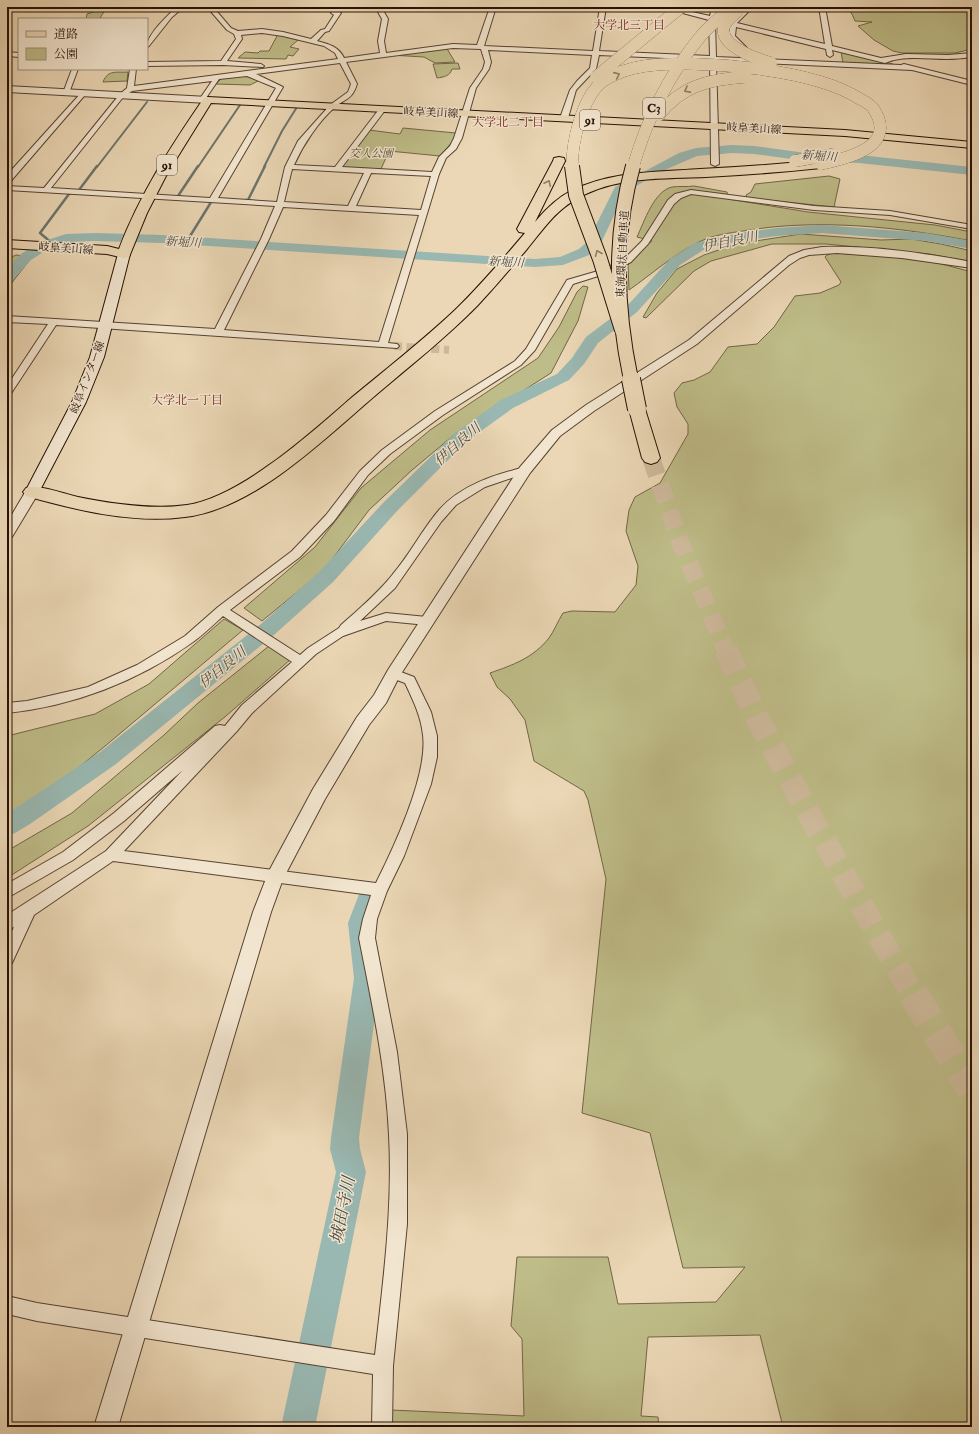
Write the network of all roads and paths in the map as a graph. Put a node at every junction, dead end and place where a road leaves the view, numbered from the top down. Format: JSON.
{"nodes":[{"id":1,"x":181,"y":7,"type":"edge"},
{"id":2,"x":210,"y":7,"type":"edge"},
{"id":3,"x":337,"y":7,"type":"edge"},
{"id":4,"x":493,"y":7,"type":"edge"},
{"id":5,"x":603,"y":7,"type":"edge"},
{"id":6,"x":671,"y":7,"type":"edge"},
{"id":7,"x":715,"y":7,"type":"edge"},
{"id":8,"x":732,"y":7,"type":"edge"},
{"id":9,"x":743,"y":7,"type":"edge"},
{"id":10,"x":750,"y":7,"type":"edge"},
{"id":11,"x":822,"y":7,"type":"edge"},
{"id":12,"x":381,"y":9,"type":"edge"},
{"id":13,"x":712,"y":19,"type":"junction"},
{"id":14,"x":733,"y":24,"type":"junction"},
{"id":15,"x":237,"y":33,"type":"junction"},
{"id":16,"x":313,"y":41,"type":"junction"},
{"id":17,"x":148,"y":44,"type":"edge"},
{"id":18,"x":482,"y":48,"type":"junction"},
{"id":19,"x":829,"y":48,"type":"junction"},
{"id":20,"x":596,"y":53,"type":"junction"},
{"id":21,"x":7,"y":54,"type":"edge"},
{"id":22,"x":383,"y":54,"type":"junction"},
{"id":23,"x":18,"y":55,"type":"edge"},
{"id":24,"x":972,"y":55,"type":"edge"},
{"id":25,"x":713,"y":58,"type":"junction"},
{"id":26,"x":343,"y":60,"type":"junction"},
{"id":27,"x":880,"y":60,"type":"junction"},
{"id":28,"x":764,"y":61,"type":"junction"},
{"id":29,"x":222,"y":63,"type":"junction"},
{"id":30,"x":148,"y":64,"type":"edge"},
{"id":31,"x":832,"y":65,"type":"junction"},
{"id":32,"x":289,"y":68,"type":"junction"},
{"id":33,"x":912,"y":68,"type":"junction"},
{"id":34,"x":75,"y":70,"type":"edge"},
{"id":35,"x":133,"y":70,"type":"edge"},
{"id":36,"x":249,"y":74,"type":"junction"},
{"id":37,"x":239,"y":75,"type":"junction"},
{"id":38,"x":217,"y":78,"type":"junction"},
{"id":39,"x":972,"y":83,"type":"edge"},
{"id":40,"x":7,"y":89,"type":"edge"},
{"id":41,"x":130,"y":90,"type":"junction"},
{"id":42,"x":66,"y":93,"type":"junction"},
{"id":43,"x":83,"y":94,"type":"junction"},
{"id":44,"x":122,"y":95,"type":"junction"},
{"id":45,"x":205,"y":100,"type":"junction"},
{"id":46,"x":270,"y":103,"type":"junction"},
{"id":47,"x":869,"y":103,"type":"junction"},
{"id":48,"x":332,"y":106,"type":"junction"},
{"id":49,"x":382,"y":109,"type":"junction"},
{"id":50,"x":465,"y":113,"type":"junction"},
{"id":51,"x":564,"y":118,"type":"junction"},
{"id":52,"x":714,"y":126,"type":"junction"},
{"id":53,"x":972,"y":145,"type":"edge"},
{"id":54,"x":716,"y":164,"type":"dead end"},
{"id":55,"x":289,"y":167,"type":"junction"},
{"id":56,"x":338,"y":168,"type":"junction"},
{"id":57,"x":369,"y":170,"type":"junction"},
{"id":58,"x":629,"y":170,"type":"junction"},
{"id":59,"x":688,"y":171,"type":"junction"},
{"id":60,"x":435,"y":174,"type":"junction"},
{"id":61,"x":7,"y":180,"type":"edge"},
{"id":62,"x":7,"y":188,"type":"edge"},
{"id":63,"x":46,"y":190,"type":"junction"},
{"id":64,"x":149,"y":196,"type":"junction"},
{"id":65,"x":212,"y":201,"type":"junction"},
{"id":66,"x":280,"y":204,"type":"junction"},
{"id":67,"x":351,"y":208,"type":"junction"},
{"id":68,"x":424,"y":213,"type":"junction"},
{"id":69,"x":972,"y":227,"type":"edge"},
{"id":70,"x":524,"y":229,"type":"junction"},
{"id":71,"x":128,"y":244,"type":"junction"},
{"id":72,"x":14,"y":247,"type":"edge"},
{"id":73,"x":511,"y":253,"type":"junction"},
{"id":74,"x":972,"y":265,"type":"edge"},
{"id":75,"x":7,"y":319,"type":"edge"},
{"id":76,"x":53,"y":323,"type":"junction"},
{"id":77,"x":106,"y":325,"type":"junction"},
{"id":78,"x":622,"y":330,"type":"junction"},
{"id":79,"x":218,"y":332,"type":"junction"},
{"id":80,"x":382,"y":345,"type":"junction"},
{"id":81,"x":394,"y":346,"type":"tunnel mouth"},
{"id":82,"x":7,"y":392,"type":"edge"},
{"id":83,"x":651,"y":458,"type":"tunnel mouth"},
{"id":84,"x":524,"y":470,"type":"junction"},
{"id":85,"x":32,"y":492,"type":"junction"},
{"id":86,"x":7,"y":534,"type":"edge"},
{"id":87,"x":226,"y":612,"type":"junction"},
{"id":88,"x":427,"y":621,"type":"junction"},
{"id":89,"x":339,"y":634,"type":"junction"},
{"id":90,"x":297,"y":659,"type":"junction"},
{"id":91,"x":392,"y":674,"type":"junction"},
{"id":92,"x":7,"y":708,"type":"edge"},
{"id":93,"x":248,"y":709,"type":"junction"},
{"id":94,"x":111,"y":855,"type":"junction"},
{"id":95,"x":275,"y":877,"type":"junction"},
{"id":96,"x":380,"y":890,"type":"junction"},
{"id":97,"x":7,"y":892,"type":"edge"},
{"id":98,"x":29,"y":910,"type":"junction"},
{"id":99,"x":7,"y":923,"type":"edge"},
{"id":100,"x":7,"y":958,"type":"edge"},
{"id":101,"x":7,"y":1305,"type":"edge"},
{"id":102,"x":136,"y":1327,"type":"junction"},
{"id":103,"x":383,"y":1366,"type":"junction"},
{"id":104,"x":106,"y":1427,"type":"edge"},
{"id":105,"x":382,"y":1427,"type":"edge"}],
"edges":[{"from":1,"to":17,"type":"street"},
{"from":2,"to":15,"type":"street"},
{"from":3,"to":16,"type":"street"},
{"from":4,"to":18,"type":"street"},
{"from":5,"to":20,"type":"street"},
{"from":6,"to":13,"type":"street"},
{"from":70,"to":6,"type":"highway","one_way":true,"bridge":true},
{"from":7,"to":13,"type":"street"},
{"from":8,"to":58,"type":"highway","name":"東海環状自動車道","number":"C3","bridge":true},
{"from":9,"to":47,"type":"highway","bridge":true},
{"from":10,"to":14,"type":"street"},
{"from":11,"to":19,"type":"street"},
{"from":12,"to":22,"type":"street"},
{"from":13,"to":14,"type":"street"},
{"from":13,"to":25,"type":"street"},
{"from":14,"to":19,"type":"street"},
{"from":14,"to":28,"type":"street"},
{"from":15,"to":16,"type":"street"},
{"from":15,"to":29,"type":"street"},
{"from":16,"to":26,"type":"street"},
{"from":18,"to":20,"type":"street"},
{"from":18,"to":22,"type":"street"},
{"from":18,"to":50,"type":"street"},
{"from":19,"to":27,"type":"street"},
{"from":19,"to":31,"type":"street"},
{"from":20,"to":25,"type":"street"},
{"from":20,"to":51,"type":"street"},
{"from":21,"to":23,"type":"street"},
{"from":22,"to":26,"type":"street"},
{"from":24,"to":27,"type":"street"},
{"from":25,"to":28,"type":"street"},
{"from":25,"to":52,"type":"street"},
{"from":26,"to":32,"type":"street"},
{"from":26,"to":48,"type":"street"},
{"from":27,"to":33,"type":"street"},
{"from":28,"to":31,"type":"street"},
{"from":29,"to":30,"type":"street"},
{"from":29,"to":32,"type":"street"},
{"from":29,"to":37,"type":"street"},
{"from":31,"to":33,"type":"street"},
{"from":32,"to":36,"type":"street"},
{"from":33,"to":39,"type":"street"},
{"from":34,"to":42,"type":"street"},
{"from":35,"to":41,"type":"street"},
{"from":36,"to":37,"type":"street"},
{"from":36,"to":46,"type":"street"},
{"from":37,"to":38,"type":"street"},
{"from":38,"to":41,"type":"street"},
{"from":38,"to":45,"type":"street"},
{"from":40,"to":42,"type":"street"},
{"from":41,"to":44,"type":"street"},
{"from":42,"to":43,"type":"street"},
{"from":43,"to":44,"type":"street"},
{"from":43,"to":61,"type":"street"},
{"from":44,"to":45,"type":"street"},
{"from":44,"to":63,"type":"street"},
{"from":45,"to":46,"type":"main road","name":"岐阜美山線","number":"91"},
{"from":45,"to":64,"type":"main road","number":"91"},
{"from":46,"to":48,"type":"main road","name":"岐阜美山線","number":"91"},
{"from":46,"to":65,"type":"street"},
{"from":47,"to":59,"type":"highway","bridge":true},
{"from":78,"to":47,"type":"highway","one_way":true,"bridge":true},
{"from":48,"to":49,"type":"main road","name":"岐阜美山線","number":"91"},
{"from":48,"to":55,"type":"street"},
{"from":49,"to":50,"type":"main road","name":"岐阜美山線","number":"91"},
{"from":49,"to":56,"type":"street"},
{"from":50,"to":51,"type":"main road","name":"岐阜美山線","number":"91"},
{"from":50,"to":60,"type":"street"},
{"from":51,"to":52,"type":"main road","name":"岐阜美山線","number":"91"},
{"from":52,"to":53,"type":"main road","name":"岐阜美山線","number":"91"},
{"from":52,"to":54,"type":"street"},
{"from":55,"to":56,"type":"street"},
{"from":55,"to":66,"type":"street"},
{"from":56,"to":57,"type":"street"},
{"from":57,"to":60,"type":"street"},
{"from":57,"to":67,"type":"street"},
{"from":58,"to":59,"type":"highway"},
{"from":59,"to":58,"type":"highway","one_way":true,"bridge":true},
{"from":58,"to":70,"type":"highway"},
{"from":58,"to":78,"type":"highway","name":"東海環状自動車道","number":"C3","bridge":true},
{"from":59,"to":73,"type":"highway"},
{"from":60,"to":68,"type":"street"},
{"from":62,"to":63,"type":"street"},
{"from":63,"to":64,"type":"street"},
{"from":64,"to":65,"type":"street"},
{"from":64,"to":71,"type":"main road","number":"91"},
{"from":65,"to":66,"type":"street"},
{"from":66,"to":67,"type":"street"},
{"from":66,"to":79,"type":"street"},
{"from":67,"to":68,"type":"street"},
{"from":68,"to":80,"type":"street"},
{"from":69,"to":87,"type":"street"},
{"from":70,"to":73,"type":"highway"},
{"from":71,"to":72,"type":"main road","name":"岐阜美山線"},
{"from":71,"to":77,"type":"main road","name":"岐阜インター線"},
{"from":73,"to":85,"type":"highway"},
{"from":74,"to":84,"type":"street"},
{"from":75,"to":76,"type":"street"},
{"from":76,"to":77,"type":"street"},
{"from":76,"to":82,"type":"street"},
{"from":77,"to":79,"type":"street"},
{"from":77,"to":85,"type":"main road","name":"岐阜インター線"},
{"from":78,"to":83,"type":"highway","name":"東海環状自動車道","number":"C3","bridge":true},
{"from":79,"to":80,"type":"street"},
{"from":80,"to":81,"type":"street"},
{"from":84,"to":88,"type":"street"},
{"from":84,"to":89,"type":"street"},
{"from":85,"to":86,"type":"street"},
{"from":87,"to":90,"type":"street"},
{"from":87,"to":92,"type":"street"},
{"from":88,"to":89,"type":"street"},
{"from":88,"to":91,"type":"street"},
{"from":89,"to":90,"type":"street"},
{"from":90,"to":93,"type":"street"},
{"from":91,"to":95,"type":"street"},
{"from":91,"to":96,"type":"street"},
{"from":93,"to":94,"type":"street"},
{"from":93,"to":97,"type":"street"},
{"from":94,"to":95,"type":"street"},
{"from":94,"to":98,"type":"street"},
{"from":95,"to":96,"type":"street"},
{"from":95,"to":102,"type":"street"},
{"from":96,"to":103,"type":"street"},
{"from":98,"to":99,"type":"street"},
{"from":98,"to":100,"type":"street"},
{"from":101,"to":102,"type":"street"},
{"from":102,"to":103,"type":"street"},
{"from":102,"to":104,"type":"street"},
{"from":103,"to":105,"type":"street"}]}
